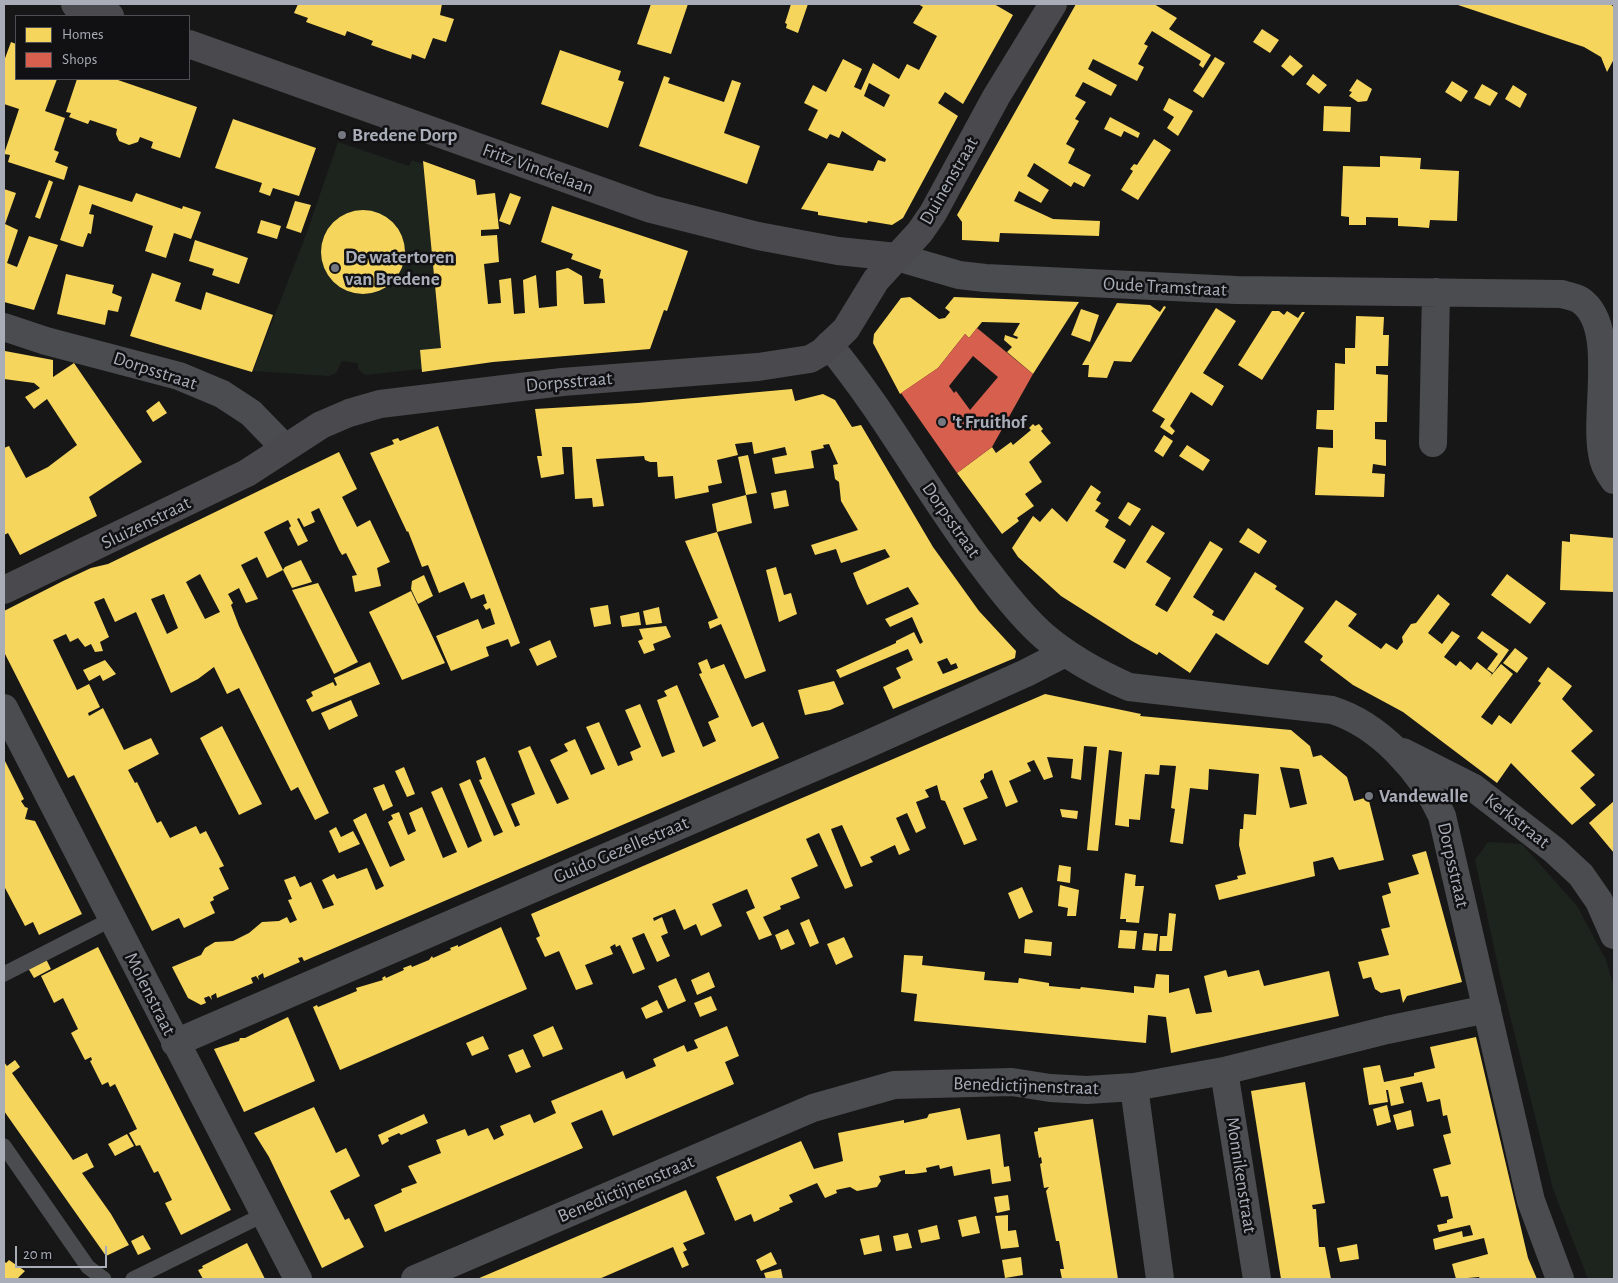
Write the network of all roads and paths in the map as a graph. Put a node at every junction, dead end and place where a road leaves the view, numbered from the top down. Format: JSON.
{"nodes":[{"id":1,"x":75,"y":4,"type":"edge"},
{"id":2,"x":1052,"y":4,"type":"edge"},
{"id":3,"x":107,"y":15,"type":"edge"},
{"id":4,"x":190,"y":44,"type":"edge"},
{"id":5,"x":897,"y":256,"type":"junction"},
{"id":6,"x":1436,"y":292,"type":"junction"},
{"id":7,"x":4,"y":327,"type":"edge"},
{"id":8,"x":829,"y":345,"type":"junction"},
{"id":9,"x":1433,"y":443,"type":"dead end"},
{"id":10,"x":285,"y":448,"type":"junction"},
{"id":11,"x":1614,"y":480,"type":"edge"},
{"id":12,"x":4,"y":590,"type":"edge"},
{"id":13,"x":1065,"y":653,"type":"junction"},
{"id":14,"x":4,"y":708,"type":"edge"},
{"id":15,"x":1386,"y":743,"type":"junction"},
{"id":16,"x":112,"y":919,"type":"junction"},
{"id":17,"x":1614,"y":935,"type":"edge"},
{"id":18,"x":4,"y":974,"type":"edge"},
{"id":19,"x":1486,"y":1009,"type":"junction"},
{"id":20,"x":175,"y":1043,"type":"junction"},
{"id":21,"x":1224,"y":1071,"type":"junction"},
{"id":22,"x":1134,"y":1087,"type":"junction"},
{"id":23,"x":4,"y":1146,"type":"edge"},
{"id":24,"x":265,"y":1214,"type":"junction"},
{"id":25,"x":104,"y":1279,"type":"edge"},
{"id":26,"x":134,"y":1279,"type":"edge"},
{"id":27,"x":298,"y":1279,"type":"edge"},
{"id":28,"x":415,"y":1279,"type":"edge"},
{"id":29,"x":1160,"y":1279,"type":"edge"},
{"id":30,"x":1257,"y":1279,"type":"edge"},
{"id":31,"x":1560,"y":1279,"type":"edge"}],
"edges":[{"from":1,"to":3,"type":"street"},
{"from":2,"to":5,"type":"street","name":"Duinenstraat"},
{"from":4,"to":5,"type":"street","name":"Fritz Vinckelaan"},
{"from":5,"to":6,"type":"street","name":"Oude Tramstraat"},
{"from":5,"to":8,"type":"street","name":"Duinenstraat"},
{"from":6,"to":9,"type":"street"},
{"from":6,"to":11,"type":"street","name":"Oude Tramstraat"},
{"from":7,"to":10,"type":"street","name":"Dorpsstraat"},
{"from":8,"to":10,"type":"street","name":"Dorpsstraat"},
{"from":8,"to":13,"type":"street","name":"Dorpsstraat"},
{"from":10,"to":12,"type":"street","name":"Sluizenstraat"},
{"from":13,"to":15,"type":"street","name":"Dorpsstraat"},
{"from":13,"to":20,"type":"street","name":"Guido Gezellestraat"},
{"from":14,"to":16,"type":"street","name":"Molenstraat"},
{"from":15,"to":17,"type":"street","name":"Kerkstraat"},
{"from":15,"to":19,"type":"street","name":"Dorpsstraat"},
{"from":16,"to":18,"type":"lane"},
{"from":16,"to":20,"type":"street","name":"Molenstraat"},
{"from":19,"to":21,"type":"street","name":"Benedictijnenstraat"},
{"from":19,"to":31,"type":"street","name":"Dorpsstraat"},
{"from":20,"to":24,"type":"street","name":"Molenstraat"},
{"from":21,"to":22,"type":"street","name":"Benedictijnenstraat"},
{"from":21,"to":30,"type":"street","name":"Monnikenstraat"},
{"from":22,"to":28,"type":"street","name":"Benedictijnenstraat"},
{"from":22,"to":29,"type":"street"},
{"from":23,"to":25,"type":"lane"},
{"from":24,"to":26,"type":"lane"},
{"from":24,"to":27,"type":"street","name":"Molenstraat"}]}
